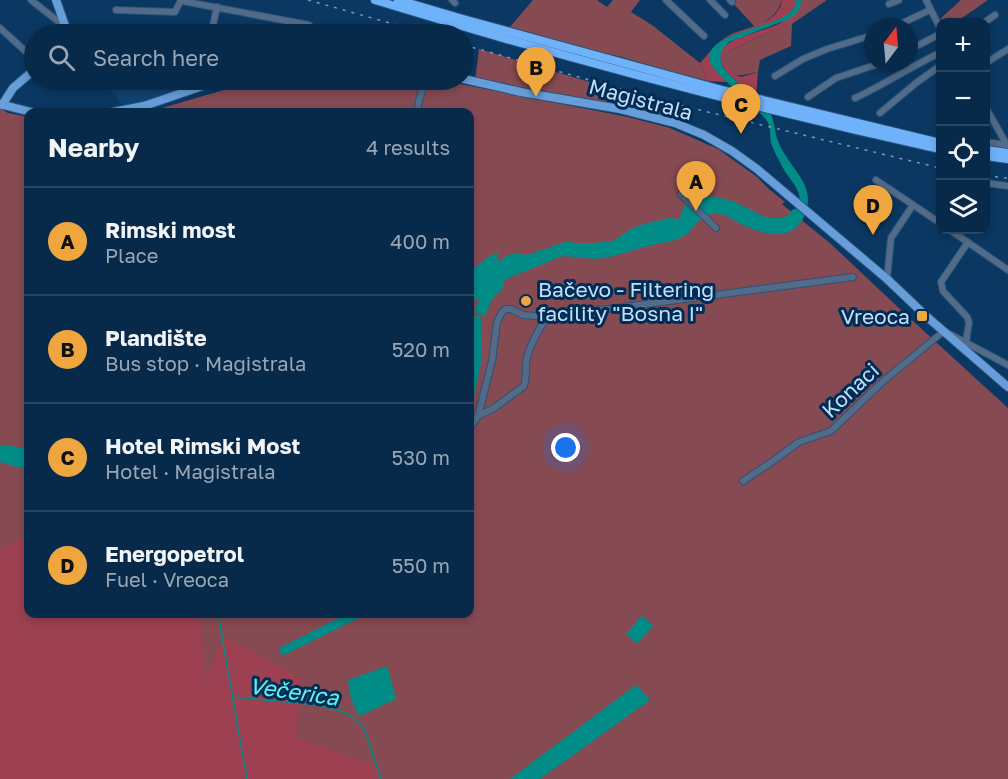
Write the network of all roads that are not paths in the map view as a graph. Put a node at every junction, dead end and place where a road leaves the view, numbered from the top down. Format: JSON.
{"nodes":[{"id":1,"x":31,"y":0,"type":"edge"},
{"id":2,"x":56,"y":0,"type":"edge"},
{"id":3,"x":182,"y":0,"type":"edge"},
{"id":4,"x":375,"y":0,"type":"edge"},
{"id":5,"x":398,"y":0,"type":"edge"},
{"id":6,"x":666,"y":0,"type":"edge"},
{"id":7,"x":710,"y":0,"type":"edge"},
{"id":8,"x":899,"y":0,"type":"edge"},
{"id":9,"x":926,"y":0,"type":"edge"},
{"id":10,"x":889,"y":4,"type":"dead end"},
{"id":11,"x":217,"y":7,"type":"junction"},
{"id":12,"x":116,"y":10,"type":"dead end"},
{"id":13,"x":930,"y":10,"type":"junction"},
{"id":14,"x":725,"y":15,"type":"dead end"},
{"id":15,"x":995,"y":15,"type":"dead end"},
{"id":16,"x":913,"y":18,"type":"edge"},
{"id":17,"x":990,"y":18,"type":"edge"},
{"id":18,"x":936,"y":21,"type":"edge"},
{"id":19,"x":458,"y":22,"type":"junction"},
{"id":20,"x":62,"y":24,"type":"edge"},
{"id":21,"x":64,"y":24,"type":"edge"},
{"id":22,"x":213,"y":24,"type":"edge"},
{"id":23,"x":304,"y":24,"type":"edge"},
{"id":24,"x":465,"y":24,"type":"edge"},
{"id":25,"x":474,"y":26,"type":"edge"},
{"id":26,"x":0,"y":28,"type":"edge"},
{"id":27,"x":704,"y":36,"type":"dead end"},
{"id":28,"x":936,"y":36,"type":"edge"},
{"id":29,"x":864,"y":38,"type":"edge"},
{"id":30,"x":918,"y":45,"type":"edge"},
{"id":31,"x":1008,"y":49,"type":"edge"},
{"id":32,"x":24,"y":50,"type":"edge"},
{"id":33,"x":936,"y":55,"type":"edge"},
{"id":34,"x":990,"y":60,"type":"edge"},
{"id":35,"x":864,"y":69,"type":"edge"},
{"id":36,"x":936,"y":69,"type":"edge"},
{"id":37,"x":776,"y":76,"type":"dead end"},
{"id":38,"x":24,"y":79,"type":"edge"},
{"id":39,"x":474,"y":81,"type":"edge"},
{"id":40,"x":191,"y":90,"type":"edge"},
{"id":41,"x":422,"y":90,"type":"edge"},
{"id":42,"x":808,"y":97,"type":"dead end"},
{"id":43,"x":855,"y":98,"type":"dead end"},
{"id":44,"x":1,"y":105,"type":"edge"},
{"id":45,"x":771,"y":105,"type":"junction"},
{"id":46,"x":134,"y":108,"type":"edge"},
{"id":47,"x":418,"y":108,"type":"edge"},
{"id":48,"x":24,"y":110,"type":"edge"},
{"id":49,"x":880,"y":113,"type":"dead end"},
{"id":50,"x":990,"y":115,"type":"edge"},
{"id":51,"x":936,"y":142,"type":"edge"},
{"id":52,"x":990,"y":143,"type":"edge"},
{"id":53,"x":1008,"y":147,"type":"edge"},
{"id":54,"x":936,"y":148,"type":"edge"},
{"id":55,"x":990,"y":149,"type":"edge"},
{"id":56,"x":990,"y":157,"type":"edge"},
{"id":57,"x":1008,"y":159,"type":"edge"},
{"id":58,"x":876,"y":180,"type":"dead end"},
{"id":59,"x":990,"y":184,"type":"edge"},
{"id":60,"x":1008,"y":186,"type":"edge"},
{"id":61,"x":681,"y":194,"type":"dead end"},
{"id":62,"x":913,"y":205,"type":"junction"},
{"id":63,"x":936,"y":220,"type":"edge"},
{"id":64,"x":716,"y":228,"type":"dead end"},
{"id":65,"x":956,"y":234,"type":"edge"},
{"id":66,"x":968,"y":242,"type":"junction"},
{"id":67,"x":1008,"y":270,"type":"edge"},
{"id":68,"x":853,"y":277,"type":"dead end"},
{"id":69,"x":886,"y":279,"type":"junction"},
{"id":70,"x":547,"y":317,"type":"junction"},
{"id":71,"x":944,"y":331,"type":"junction"},
{"id":72,"x":966,"y":342,"type":"junction"},
{"id":73,"x":1008,"y":365,"type":"edge"},
{"id":74,"x":1008,"y":387,"type":"edge"},
{"id":75,"x":477,"y":416,"type":"junction"},
{"id":76,"x":474,"y":421,"type":"edge"},
{"id":77,"x":743,"y":481,"type":"dead end"}],
"edges":[{"from":1,"to":20,"type":"street"},
{"from":2,"to":21,"type":"main road"},
{"from":3,"to":11,"type":"street"},
{"from":3,"to":12,"type":"street"},
{"from":4,"to":19,"type":"highway"},
{"from":5,"to":19,"type":"highway"},
{"from":6,"to":27,"type":"street"},
{"from":7,"to":14,"type":"street"},
{"from":8,"to":10,"type":"street"},
{"from":9,"to":13,"type":"street"},
{"from":11,"to":22,"type":"street"},
{"from":11,"to":23,"type":"street"},
{"from":13,"to":16,"type":"street"},
{"from":13,"to":18,"type":"street"},
{"from":15,"to":17,"type":"street"},
{"from":19,"to":24,"type":"highway"},
{"from":25,"to":45,"type":"highway"},
{"from":26,"to":32,"type":"street"},
{"from":28,"to":30,"type":"street"},
{"from":29,"to":37,"type":"street"},
{"from":31,"to":34,"type":"street"},
{"from":33,"to":43,"type":"street"},
{"from":35,"to":42,"type":"street"},
{"from":36,"to":49,"type":"street"},
{"from":38,"to":44,"type":"main road"},
{"from":39,"to":69,"type":"main road","name":"Magistrala"},
{"from":40,"to":46,"type":"main road"},
{"from":41,"to":47,"type":"street"},
{"from":44,"to":48,"type":"main road"},
{"from":45,"to":51,"type":"highway"},
{"from":45,"to":54,"type":"highway"},
{"from":50,"to":53,"type":"street"},
{"from":52,"to":53,"type":"street"},
{"from":53,"to":55,"type":"highway"},
{"from":56,"to":57,"type":"highway"},
{"from":58,"to":62,"type":"street"},
{"from":59,"to":60,"type":"street"},
{"from":61,"to":64,"type":"street"},
{"from":62,"to":63,"type":"street"},
{"from":62,"to":69,"type":"street"},
{"from":65,"to":66,"type":"street"},
{"from":66,"to":67,"type":"street"},
{"from":66,"to":72,"type":"street"},
{"from":68,"to":70,"type":"street"},
{"from":69,"to":71,"type":"main road","name":"Magistrala"},
{"from":70,"to":75,"type":"street"},
{"from":70,"to":75,"type":"street"},
{"from":71,"to":72,"type":"street"},
{"from":71,"to":74,"type":"main road","name":"Magistrala"},
{"from":71,"to":77,"type":"street","name":"Konaci"},
{"from":72,"to":73,"type":"street"},
{"from":75,"to":76,"type":"street"}]}
